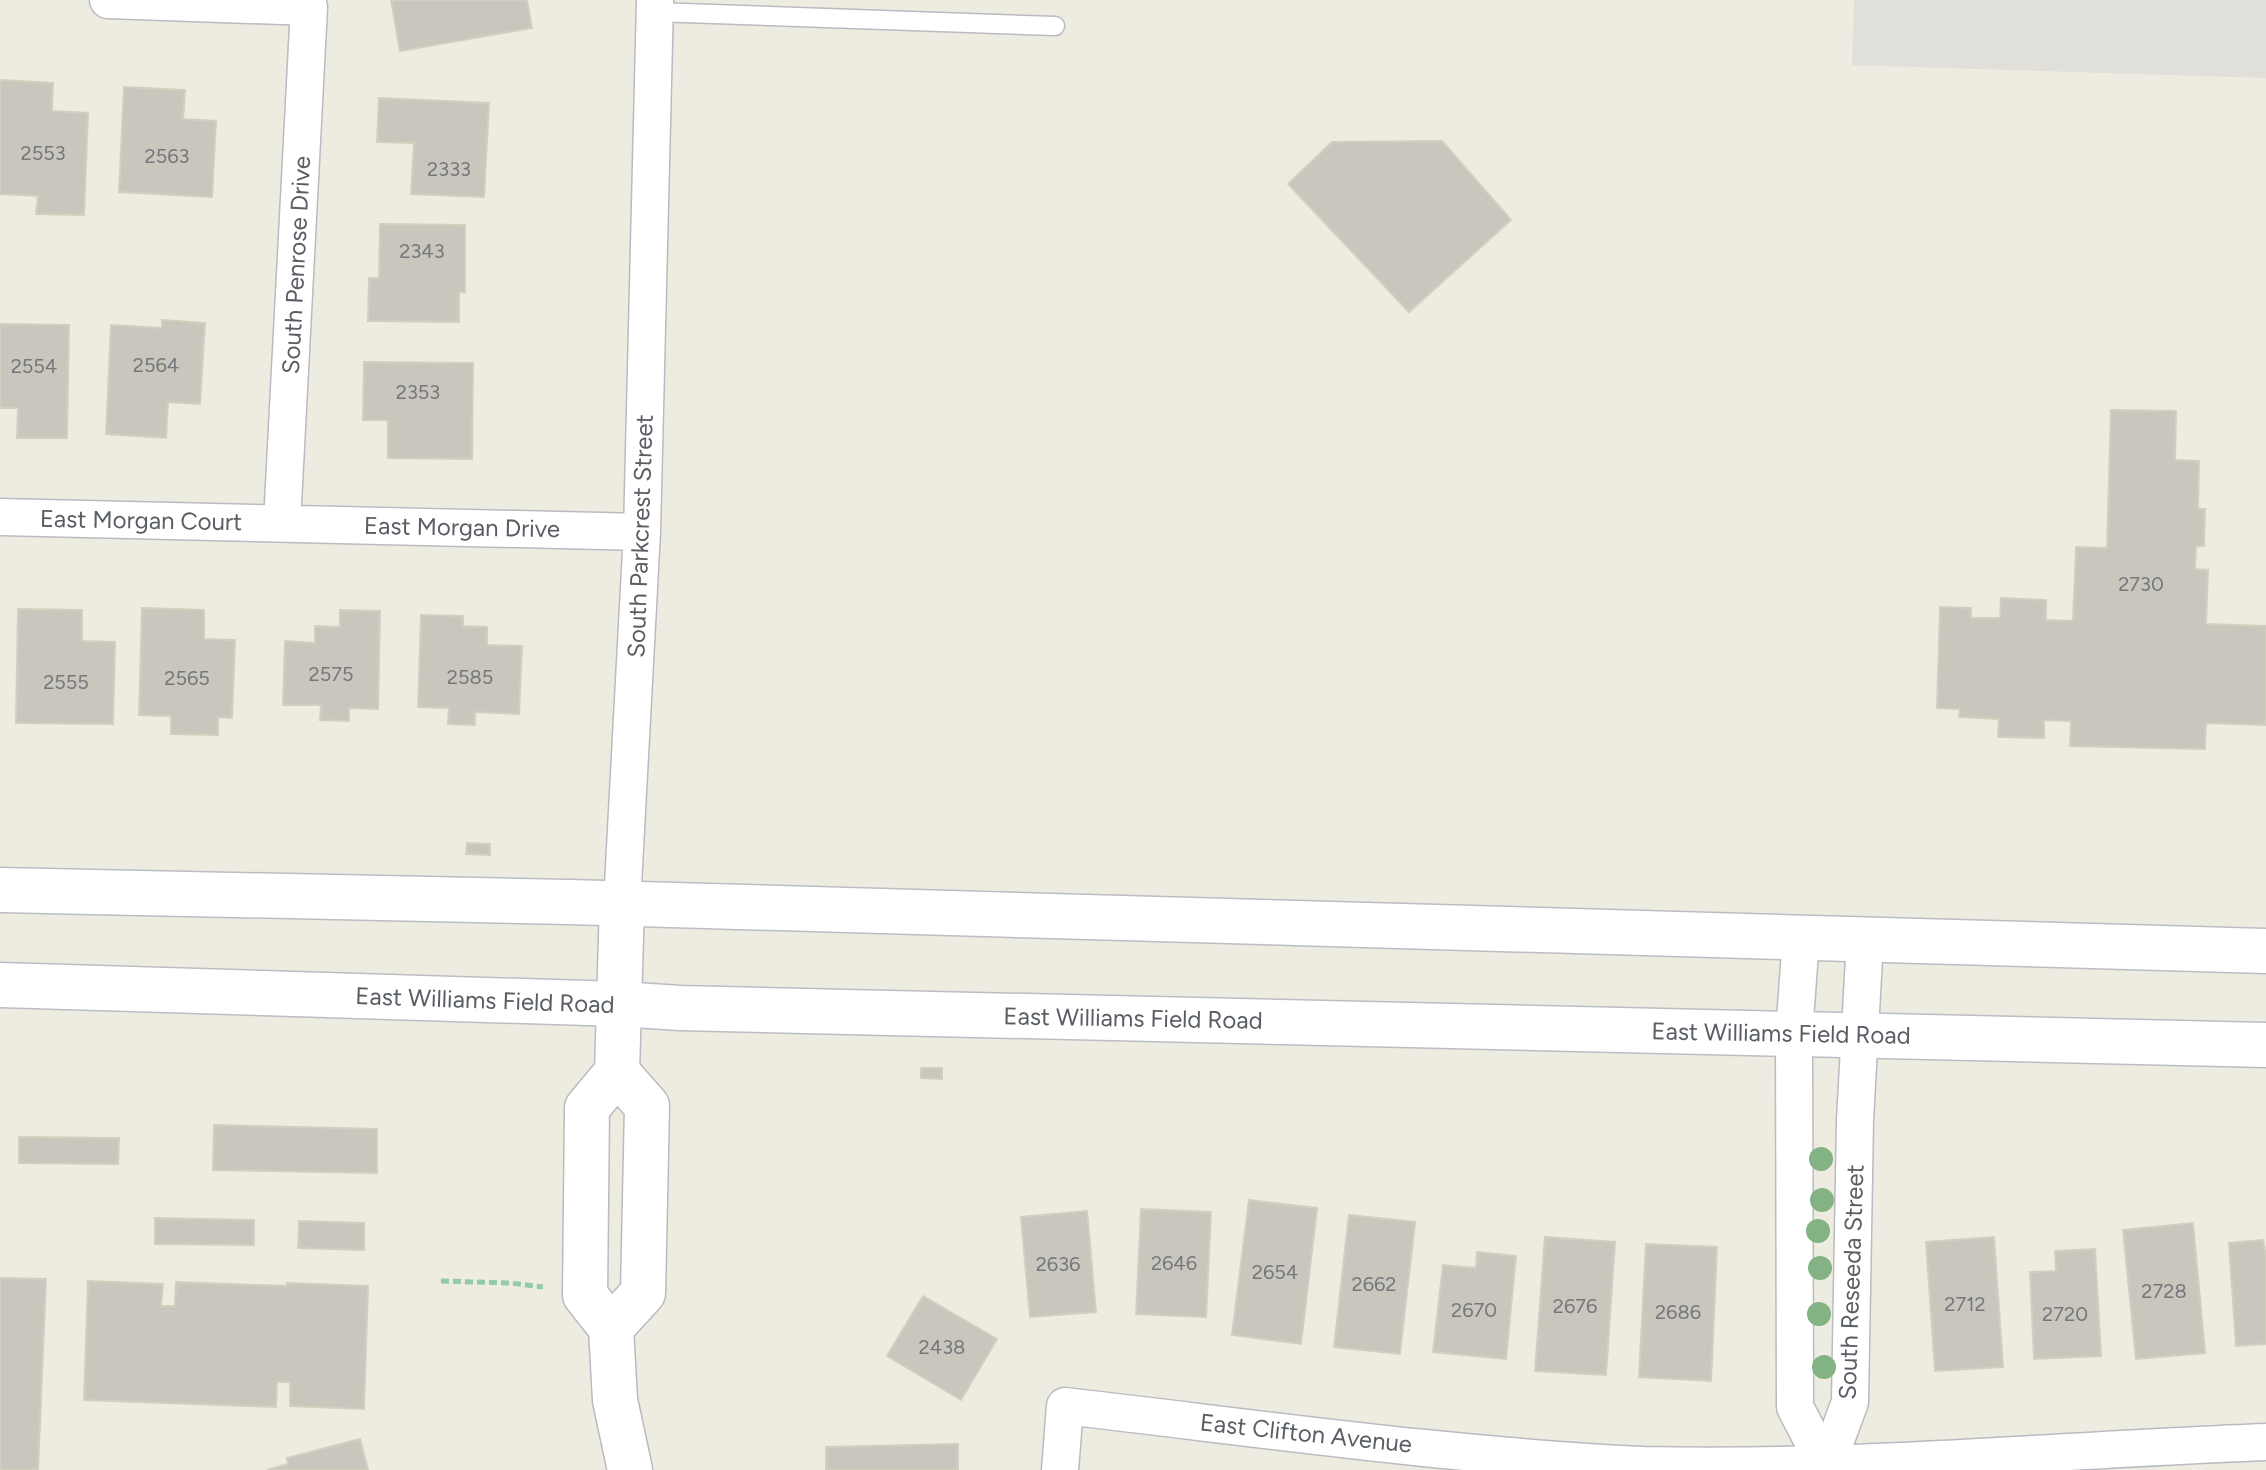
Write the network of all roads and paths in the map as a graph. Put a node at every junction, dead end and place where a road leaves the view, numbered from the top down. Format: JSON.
{"nodes":[{"id":1,"x":108,"y":0,"type":"edge"},
{"id":2,"x":655,"y":6,"type":"edge"},
{"id":3,"x":1055,"y":26,"type":"dead end"},
{"id":4,"x":0,"y":517,"type":"edge"},
{"id":5,"x":282,"y":523,"type":"junction"},
{"id":6,"x":642,"y":532,"type":"junction"},
{"id":7,"x":0,"y":890,"type":"edge"},
{"id":8,"x":622,"y":904,"type":"junction"},
{"id":9,"x":1801,"y":938,"type":"junction"},
{"id":10,"x":1865,"y":940,"type":"junction"},
{"id":11,"x":2266,"y":951,"type":"edge"},
{"id":12,"x":0,"y":985,"type":"edge"},
{"id":13,"x":619,"y":1004,"type":"junction"},
{"id":14,"x":1794,"y":1034,"type":"junction"},
{"id":15,"x":1860,"y":1035,"type":"junction"},
{"id":16,"x":2266,"y":1045,"type":"edge"},
{"id":17,"x":617,"y":1072,"type":"junction"},
{"id":18,"x":441,"y":1281,"type":"dead end"},
{"id":19,"x":550,"y":1288,"type":"dead end"},
{"id":20,"x":611,"y":1328,"type":"junction"},
{"id":21,"x":2266,"y":1442,"type":"edge"},
{"id":22,"x":1826,"y":1467,"type":"junction"},
{"id":23,"x":630,"y":1470,"type":"edge"},
{"id":24,"x":1060,"y":1470,"type":"edge"}],
"edges":[{"from":1,"to":5,"type":"street","name":"South Penrose Drive"},
{"from":2,"to":3,"type":"lane"},
{"from":2,"to":6,"type":"street","name":"South Parkcrest Street"},
{"from":4,"to":5,"type":"street","name":"East Morgan Court"},
{"from":5,"to":6,"type":"street","name":"East Morgan Drive"},
{"from":6,"to":8,"type":"street","name":"South Parkcrest Street"},
{"from":7,"to":8,"type":"main road"},
{"from":8,"to":9,"type":"main road"},
{"from":8,"to":13,"type":"main road","name":"South Parkcrest Street"},
{"from":9,"to":10,"type":"main road"},
{"from":9,"to":14,"type":"street"},
{"from":10,"to":11,"type":"main road"},
{"from":10,"to":15,"type":"street","name":"South Reseeda Street"},
{"from":12,"to":13,"type":"main road","name":"East Williams Field Road"},
{"from":13,"to":14,"type":"main road","name":"East Williams Field Road"},
{"from":13,"to":17,"type":"main road","name":"South Parkcrest Street"},
{"from":14,"to":15,"type":"main road","name":"East Williams Field Road"},
{"from":14,"to":22,"type":"street"},
{"from":15,"to":16,"type":"main road","name":"East Williams Field Road"},
{"from":15,"to":22,"type":"street","name":"South Reseeda Street"},
{"from":17,"to":20,"type":"main road"},
{"from":17,"to":20,"type":"main road"},
{"from":18,"to":19,"type":"path"},
{"from":20,"to":23,"type":"main road"},
{"from":21,"to":22,"type":"street","name":"East Clifton Avenue"},
{"from":22,"to":24,"type":"street","name":"East Clifton Avenue"}]}
